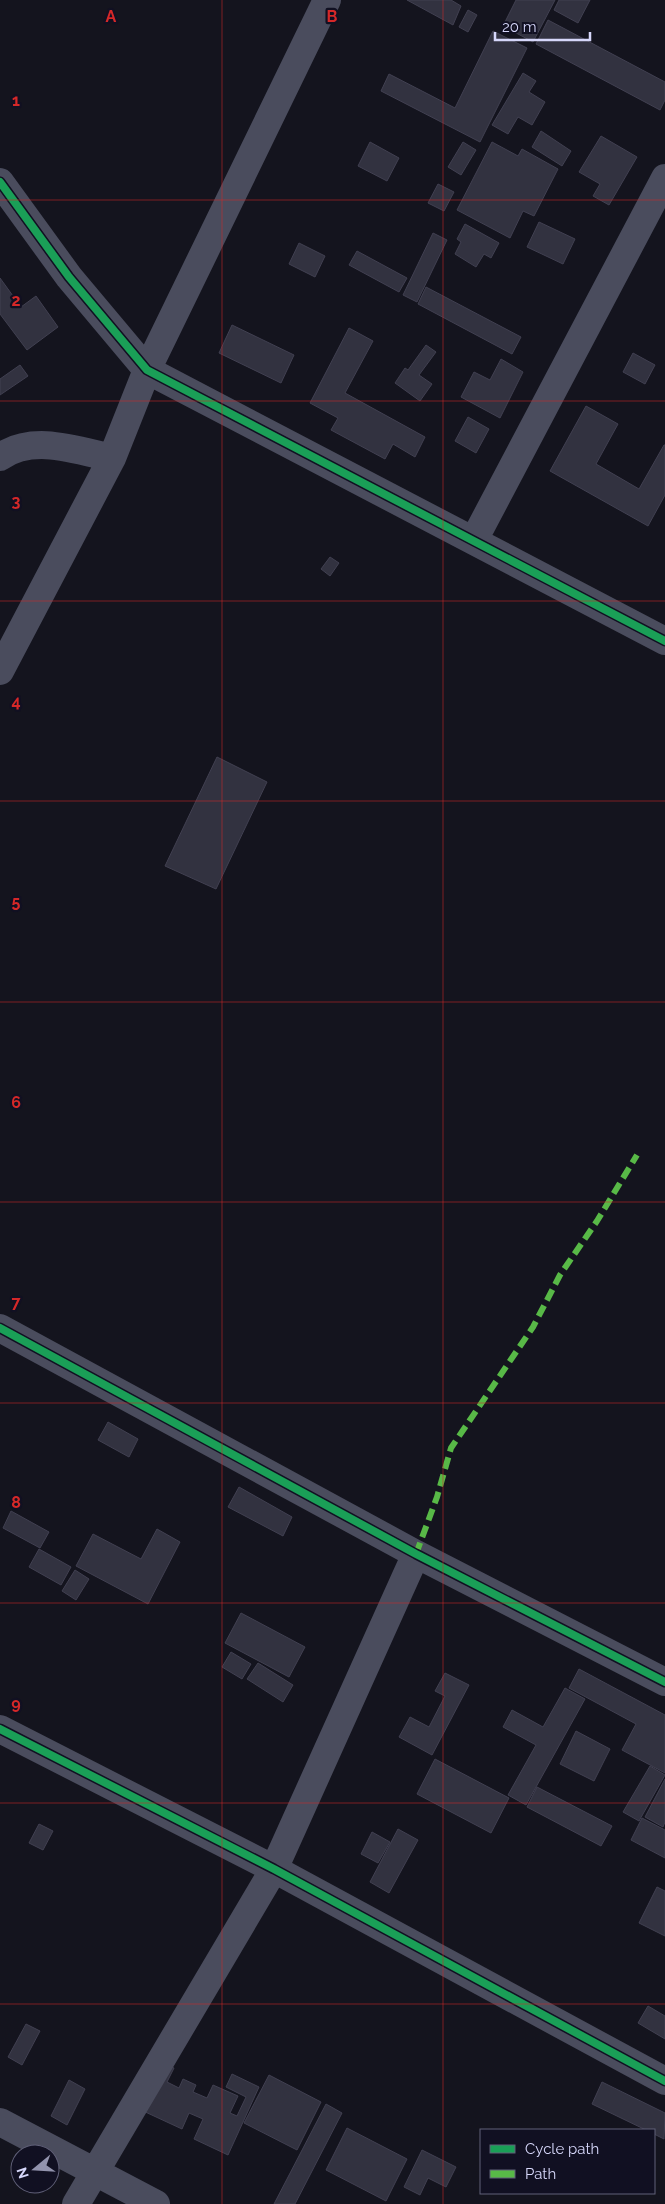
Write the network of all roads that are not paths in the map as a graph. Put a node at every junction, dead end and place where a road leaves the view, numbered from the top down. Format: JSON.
{"nodes":[{"id":1,"x":327,"y":0,"type":"edge"},
{"id":2,"x":665,"y":178,"type":"edge"},
{"id":3,"x":0,"y":182,"type":"edge"},
{"id":4,"x":147,"y":370,"type":"junction"},
{"id":5,"x":0,"y":457,"type":"edge"},
{"id":6,"x":112,"y":458,"type":"junction"},
{"id":7,"x":474,"y":540,"type":"junction"},
{"id":8,"x":665,"y":641,"type":"edge"},
{"id":9,"x":0,"y":671,"type":"edge"},
{"id":10,"x":0,"y":1328,"type":"edge"},
{"id":11,"x":416,"y":1554,"type":"junction"},
{"id":12,"x":665,"y":1682,"type":"edge"},
{"id":13,"x":0,"y":1728,"type":"edge"},
{"id":14,"x":274,"y":1869,"type":"junction"},
{"id":15,"x":665,"y":2081,"type":"edge"},
{"id":16,"x":0,"y":2122,"type":"edge"},
{"id":17,"x":95,"y":2170,"type":"junction"},
{"id":18,"x":76,"y":2204,"type":"edge"},
{"id":19,"x":156,"y":2204,"type":"edge"}],
"edges":[{"from":1,"to":4,"type":"street"},
{"from":2,"to":7,"type":"street"},
{"from":3,"to":4,"type":"street"},
{"from":4,"to":6,"type":"street"},
{"from":4,"to":7,"type":"street"},
{"from":5,"to":6,"type":"street"},
{"from":6,"to":9,"type":"street"},
{"from":7,"to":8,"type":"street"},
{"from":10,"to":11,"type":"street"},
{"from":11,"to":12,"type":"street"},
{"from":11,"to":14,"type":"street"},
{"from":13,"to":14,"type":"street"},
{"from":14,"to":15,"type":"street"},
{"from":14,"to":17,"type":"street"},
{"from":16,"to":17,"type":"street"},
{"from":17,"to":18,"type":"street"},
{"from":17,"to":19,"type":"street"}]}
